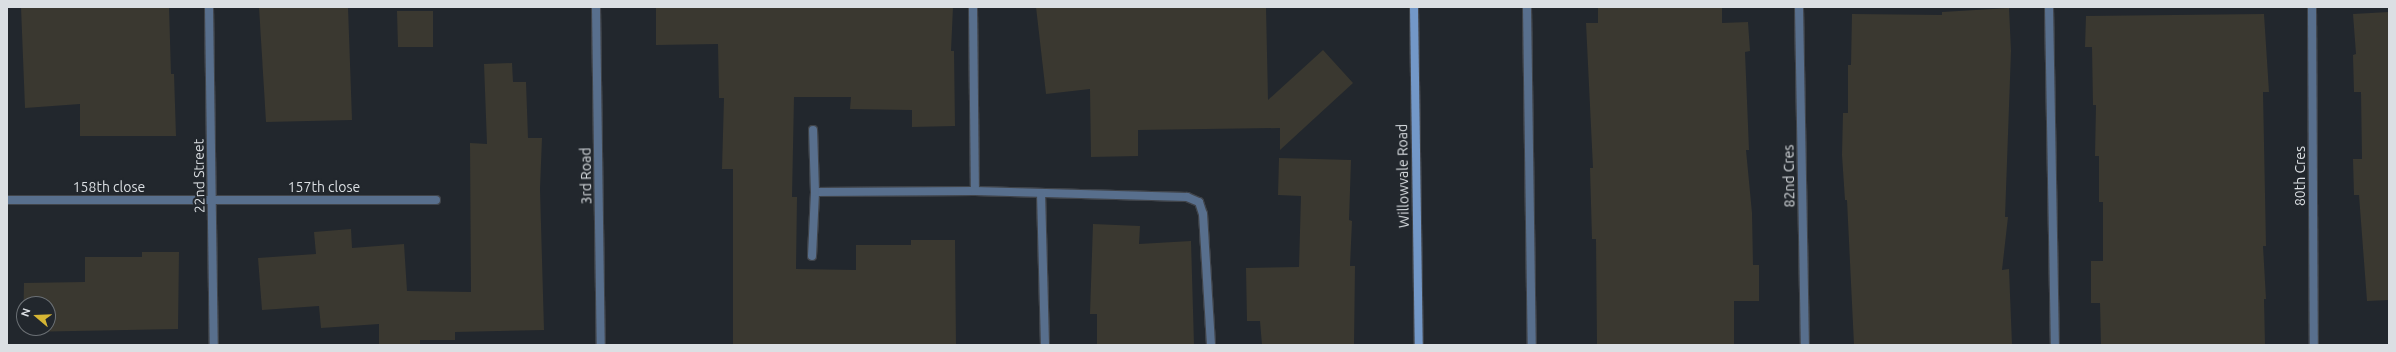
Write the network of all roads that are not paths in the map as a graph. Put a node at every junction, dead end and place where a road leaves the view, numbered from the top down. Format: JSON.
{"nodes":[{"id":1,"x":209,"y":7,"type":"edge"},
{"id":2,"x":596,"y":7,"type":"edge"},
{"id":3,"x":973,"y":7,"type":"edge"},
{"id":4,"x":1414,"y":7,"type":"edge"},
{"id":5,"x":1527,"y":7,"type":"edge"},
{"id":6,"x":1799,"y":7,"type":"edge"},
{"id":7,"x":2049,"y":7,"type":"edge"},
{"id":8,"x":2312,"y":7,"type":"edge"},
{"id":9,"x":813,"y":130,"type":"dead end"},
{"id":10,"x":975,"y":191,"type":"junction"},
{"id":11,"x":815,"y":192,"type":"junction"},
{"id":12,"x":1041,"y":193,"type":"junction"},
{"id":13,"x":7,"y":200,"type":"edge"},
{"id":14,"x":212,"y":200,"type":"junction"},
{"id":15,"x":436,"y":200,"type":"dead end"},
{"id":16,"x":812,"y":256,"type":"dead end"},
{"id":17,"x":214,"y":345,"type":"edge"},
{"id":18,"x":601,"y":345,"type":"edge"},
{"id":19,"x":1045,"y":345,"type":"edge"},
{"id":20,"x":1211,"y":345,"type":"edge"},
{"id":21,"x":1419,"y":345,"type":"edge"},
{"id":22,"x":1532,"y":345,"type":"edge"},
{"id":23,"x":1805,"y":345,"type":"edge"},
{"id":24,"x":2055,"y":345,"type":"edge"},
{"id":25,"x":2314,"y":345,"type":"edge"}],
"edges":[{"from":1,"to":14,"type":"street","name":"22nd Street"},
{"from":2,"to":18,"type":"street","name":"3rd Road"},
{"from":3,"to":10,"type":"street"},
{"from":4,"to":21,"type":"street","name":"Willowvale Road"},
{"from":5,"to":22,"type":"street"},
{"from":6,"to":23,"type":"street","name":"82nd Cres"},
{"from":7,"to":24,"type":"street"},
{"from":8,"to":25,"type":"street","name":"80th Cres"},
{"from":9,"to":11,"type":"street"},
{"from":10,"to":11,"type":"street"},
{"from":10,"to":12,"type":"street"},
{"from":11,"to":16,"type":"street"},
{"from":12,"to":19,"type":"street"},
{"from":12,"to":20,"type":"street"},
{"from":13,"to":14,"type":"street","name":"158th close"},
{"from":14,"to":15,"type":"street","name":"157th close"},
{"from":14,"to":17,"type":"street","name":"22nd Street"}]}
